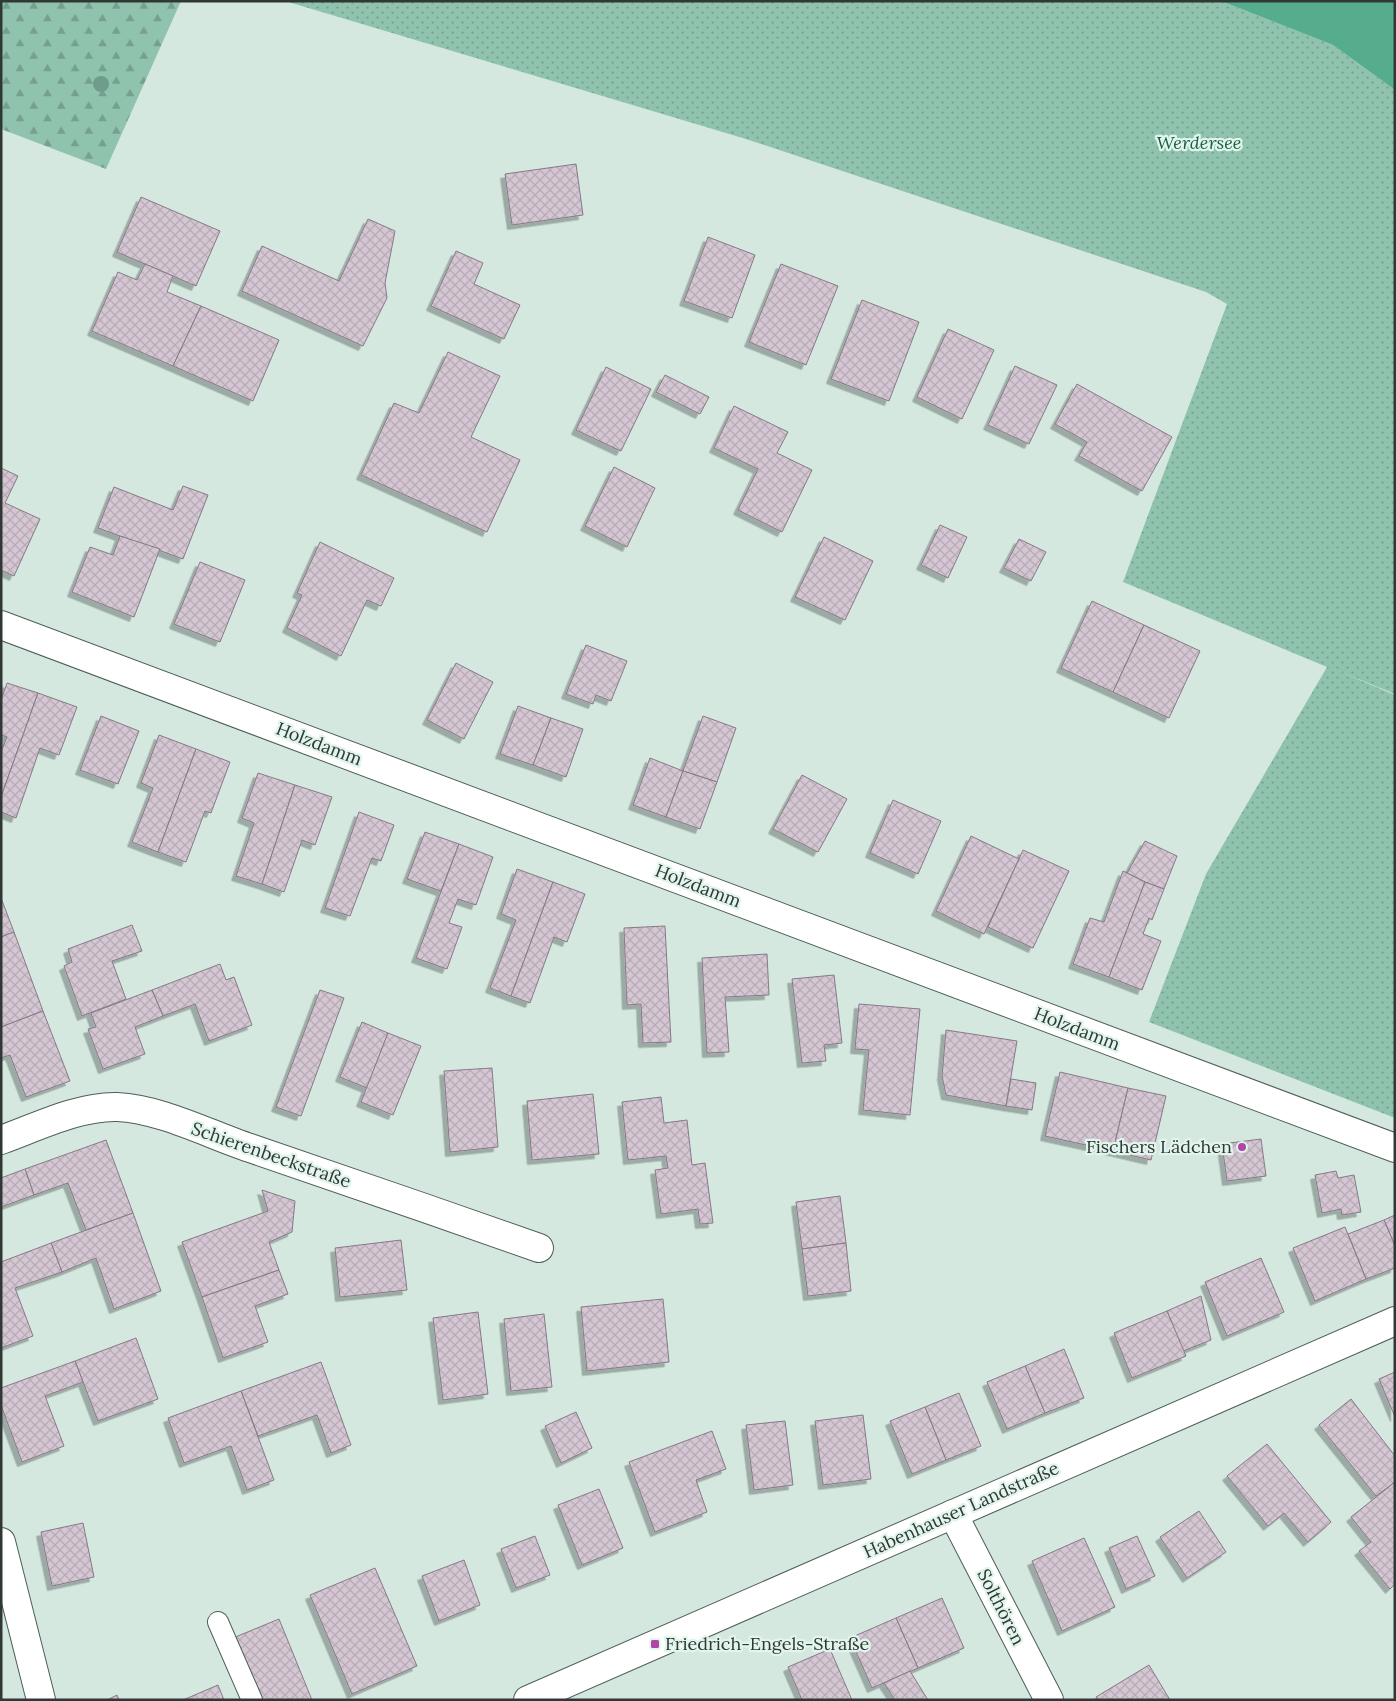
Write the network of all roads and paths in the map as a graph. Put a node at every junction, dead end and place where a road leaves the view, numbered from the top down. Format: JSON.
{"nodes":[{"id":1,"x":1,"y":625,"type":"edge"},
{"id":2,"x":1,"y":1140,"type":"edge"},
{"id":3,"x":1395,"y":1148,"type":"edge"},
{"id":4,"x":539,"y":1248,"type":"dead end"},
{"id":5,"x":1395,"y":1321,"type":"edge"},
{"id":6,"x":952,"y":1514,"type":"junction"},
{"id":7,"x":1,"y":1542,"type":"edge"},
{"id":8,"x":218,"y":1622,"type":"dead end"},
{"id":9,"x":42,"y":1700,"type":"edge"},
{"id":10,"x":252,"y":1700,"type":"edge"},
{"id":11,"x":528,"y":1700,"type":"edge"},
{"id":12,"x":1049,"y":1700,"type":"edge"}],
"edges":[{"from":1,"to":3,"type":"street","name":"Holzdamm"},
{"from":2,"to":4,"type":"street","name":"Schierenbeckstraße"},
{"from":5,"to":6,"type":"street","name":"Habenhauser Landstraße"},
{"from":6,"to":11,"type":"street","name":"Habenhauser Landstraße"},
{"from":6,"to":12,"type":"street","name":"Solthören"},
{"from":7,"to":9,"type":"street"},
{"from":8,"to":10,"type":"lane"}]}
